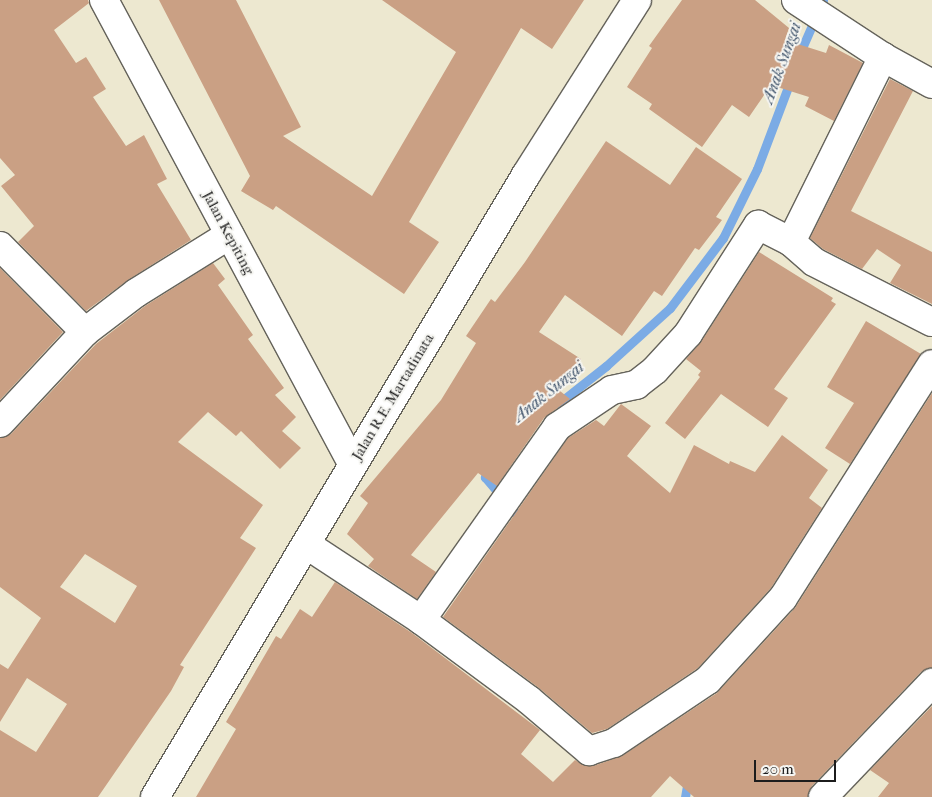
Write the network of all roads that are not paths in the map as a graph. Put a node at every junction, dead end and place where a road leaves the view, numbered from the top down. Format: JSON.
{"nodes":[{"id":1,"x":104,"y":0,"type":"edge"},
{"id":2,"x":637,"y":0,"type":"edge"},
{"id":3,"x":812,"y":12,"type":"edge"},
{"id":4,"x":883,"y":57,"type":"junction"},
{"id":5,"x":932,"y":84,"type":"edge"},
{"id":6,"x":229,"y":235,"type":"junction"},
{"id":7,"x":791,"y":242,"type":"junction"},
{"id":8,"x":0,"y":246,"type":"edge"},
{"id":9,"x":932,"y":322,"type":"edge"},
{"id":10,"x":85,"y":332,"type":"junction"},
{"id":11,"x":932,"y":364,"type":"edge"},
{"id":12,"x":0,"y":423,"type":"edge"},
{"id":13,"x":353,"y":465,"type":"junction"},
{"id":14,"x":307,"y":545,"type":"junction"},
{"id":15,"x":421,"y":620,"type":"junction"},
{"id":16,"x":932,"y":683,"type":"edge"},
{"id":17,"x":155,"y":797,"type":"edge"},
{"id":18,"x":823,"y":797,"type":"edge"}],
"edges":[{"from":1,"to":6,"type":"main road","name":"Jalan Kepiting"},
{"from":2,"to":13,"type":"main road","name":"Jalan R.E. Martadinata"},
{"from":3,"to":4,"type":"main road"},
{"from":4,"to":5,"type":"main road"},
{"from":4,"to":7,"type":"main road"},
{"from":6,"to":10,"type":"main road"},
{"from":6,"to":13,"type":"main road","name":"Jalan Kepiting"},
{"from":7,"to":9,"type":"main road"},
{"from":7,"to":15,"type":"main road"},
{"from":8,"to":10,"type":"main road"},
{"from":10,"to":12,"type":"main road"},
{"from":11,"to":15,"type":"main road"},
{"from":13,"to":14,"type":"main road","name":"Jalan R.E. Martadinata"},
{"from":14,"to":15,"type":"main road"},
{"from":14,"to":17,"type":"main road","name":"Jalan R.E. Martadinata"},
{"from":16,"to":18,"type":"main road"}]}
